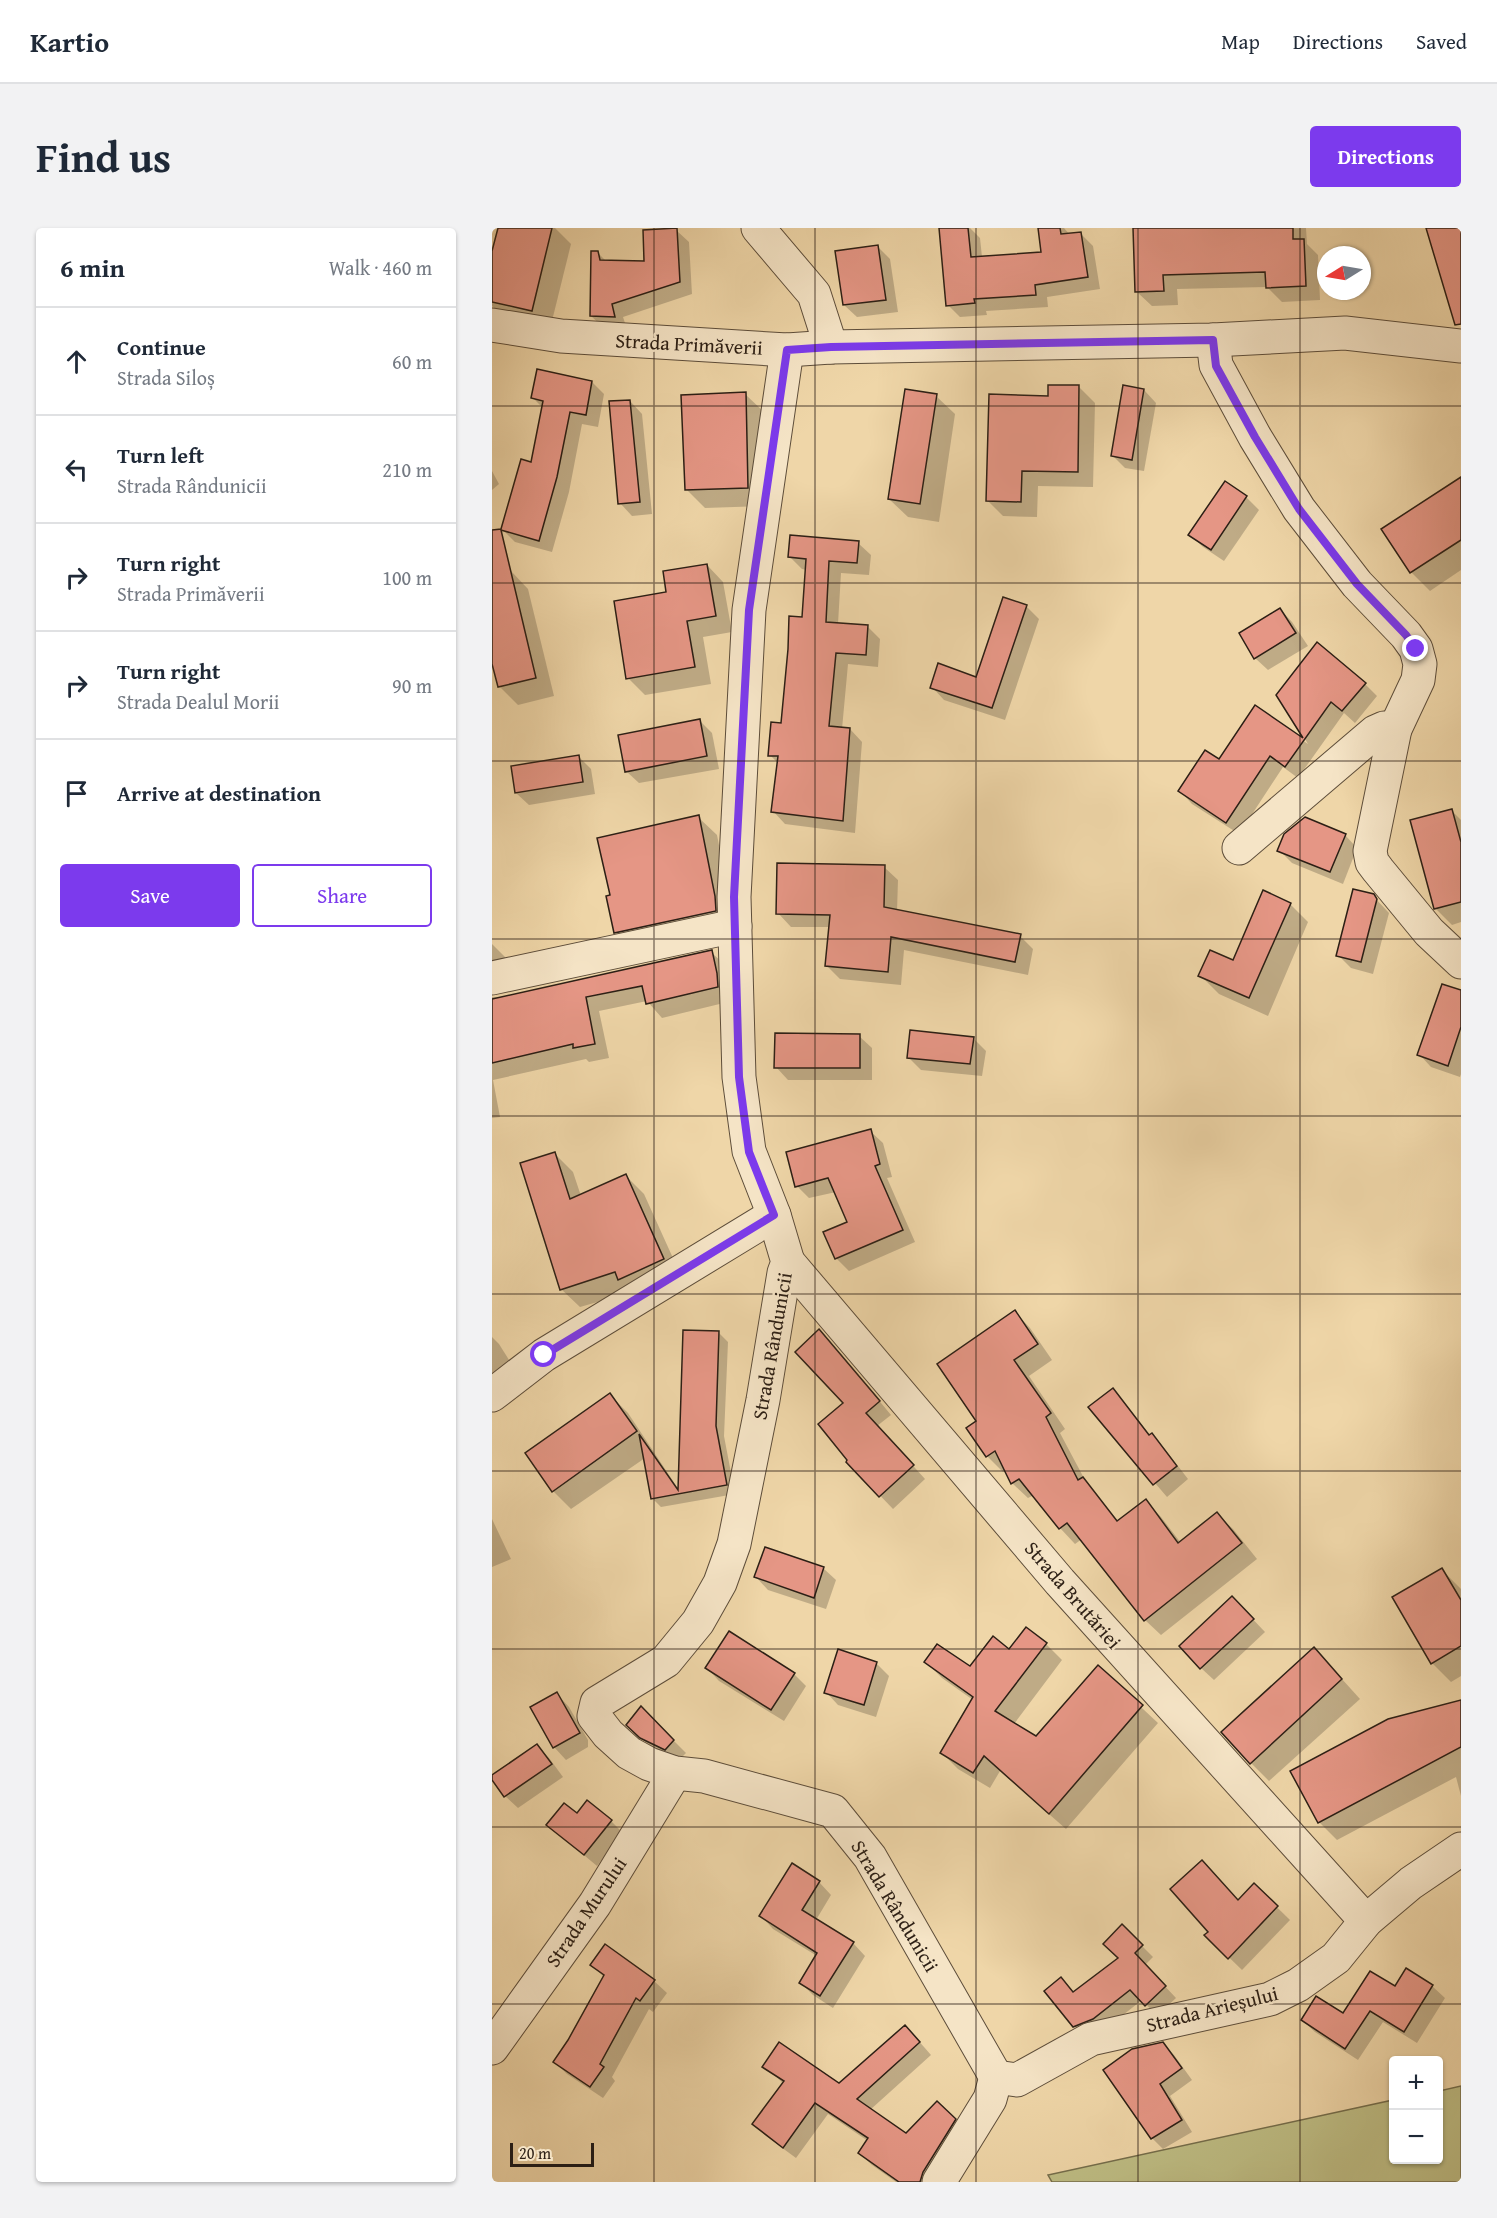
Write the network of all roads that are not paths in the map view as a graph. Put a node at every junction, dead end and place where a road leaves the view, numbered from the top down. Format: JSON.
{"nodes":[{"id":1,"x":758,"y":228,"type":"edge"},
{"id":2,"x":492,"y":325,"type":"edge"},
{"id":3,"x":1213,"y":340,"type":"junction"},
{"id":4,"x":1461,"y":346,"type":"edge"},
{"id":5,"x":831,"y":347,"type":"junction"},
{"id":6,"x":787,"y":350,"type":"junction"},
{"id":7,"x":1395,"y":729,"type":"junction"},
{"id":8,"x":1239,"y":848,"type":"dead end"},
{"id":9,"x":735,"y":926,"type":"junction"},
{"id":10,"x":1461,"y":962,"type":"edge"},
{"id":11,"x":492,"y":978,"type":"edge"},
{"id":12,"x":774,"y":1215,"type":"junction"},
{"id":13,"x":788,"y":1262,"type":"junction"},
{"id":14,"x":492,"y":1395,"type":"edge"},
{"id":15,"x":675,"y":1773,"type":"junction"},
{"id":16,"x":1461,"y":1849,"type":"edge"},
{"id":17,"x":1366,"y":1921,"type":"junction"},
{"id":18,"x":492,"y":2048,"type":"edge"},
{"id":19,"x":996,"y":2077,"type":"junction"},
{"id":20,"x":939,"y":2182,"type":"edge"}],
"edges":[{"from":1,"to":5,"type":"street"},
{"from":2,"to":6,"type":"street","name":"Strada Primăverii"},
{"from":3,"to":4,"type":"street","name":"Strada Primăverii"},
{"from":3,"to":5,"type":"street","name":"Strada Primăverii"},
{"from":3,"to":7,"type":"street"},
{"from":5,"to":6,"type":"street","name":"Strada Primăverii"},
{"from":6,"to":9,"type":"street","name":"Strada Rândunicii"},
{"from":7,"to":8,"type":"street"},
{"from":7,"to":10,"type":"street"},
{"from":9,"to":11,"type":"street"},
{"from":9,"to":12,"type":"street","name":"Strada Rândunicii"},
{"from":12,"to":13,"type":"street","name":"Strada Rândunicii"},
{"from":12,"to":14,"type":"street"},
{"from":13,"to":15,"type":"street","name":"Strada Rândunicii"},
{"from":13,"to":17,"type":"street","name":"Strada Brutăriei"},
{"from":15,"to":18,"type":"street","name":"Strada Murului"},
{"from":15,"to":19,"type":"street","name":"Strada Rândunicii"},
{"from":16,"to":17,"type":"street","name":"Strada Arieșului"},
{"from":17,"to":19,"type":"street","name":"Strada Arieșului"},
{"from":19,"to":20,"type":"street"}]}
